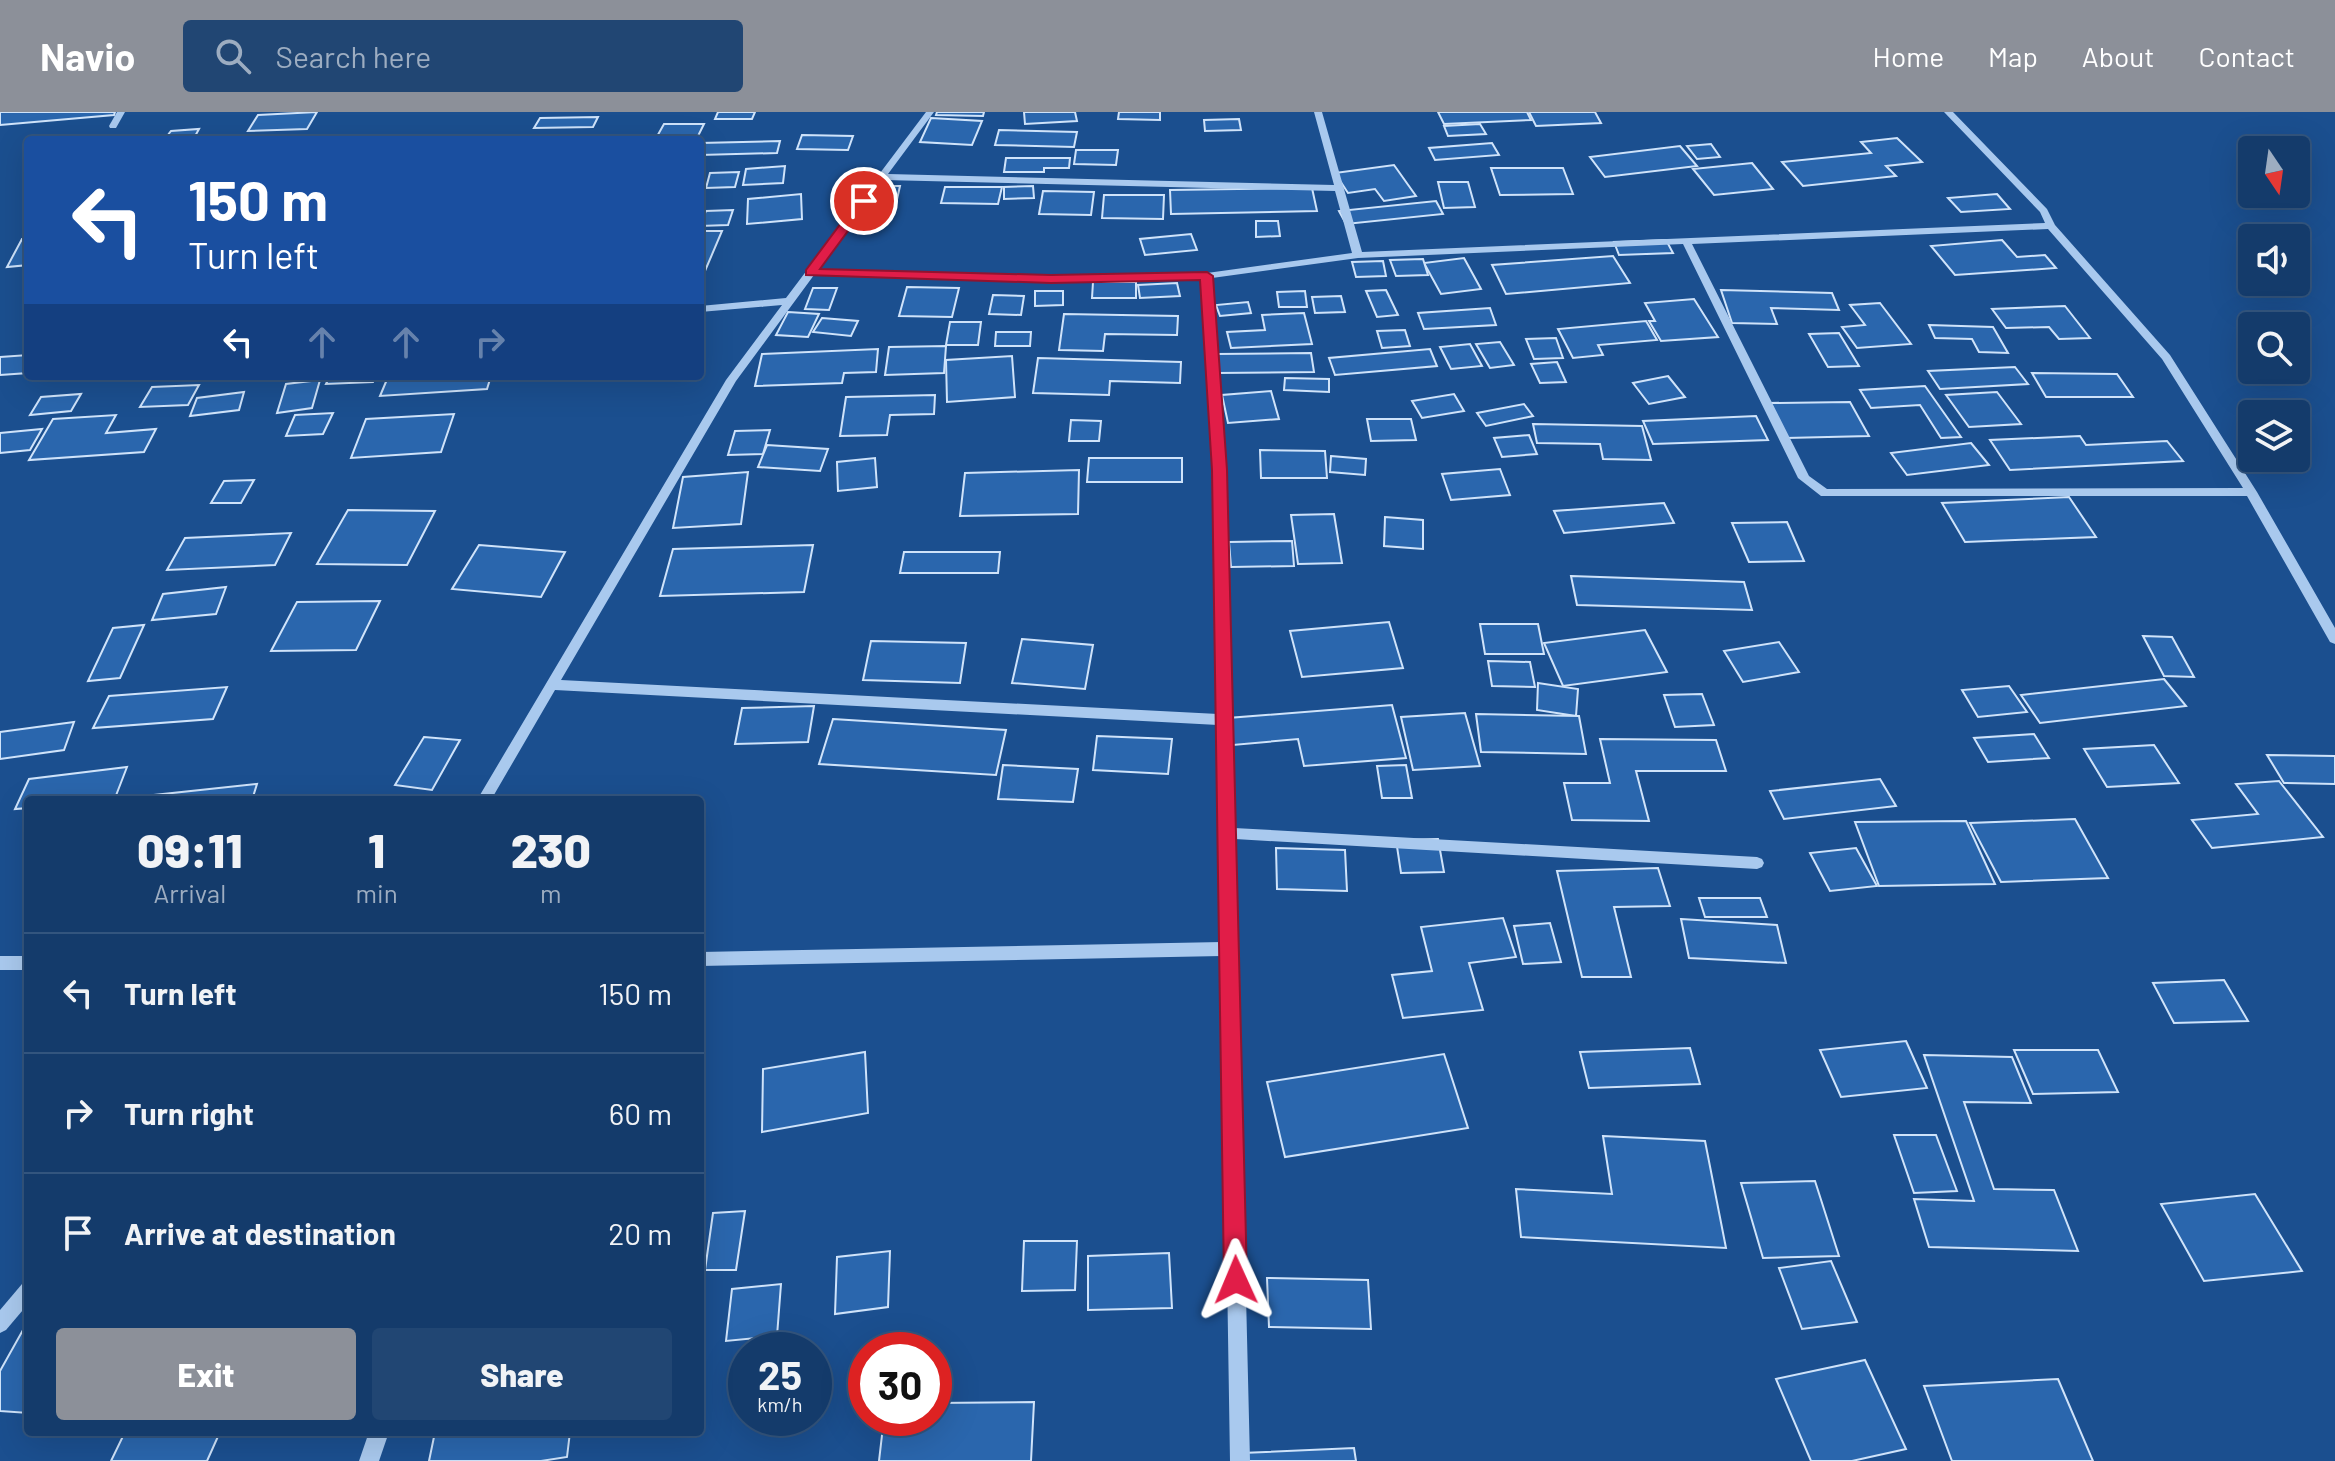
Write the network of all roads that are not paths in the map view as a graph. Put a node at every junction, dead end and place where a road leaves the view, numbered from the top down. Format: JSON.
{"nodes":[{"id":1,"x":121,"y":112,"type":"edge"},
{"id":2,"x":930,"y":112,"type":"edge"},
{"id":3,"x":1318,"y":112,"type":"edge"},
{"id":4,"x":1948,"y":112,"type":"edge"},
{"id":5,"x":113,"y":126,"type":"dead end"},
{"id":6,"x":881,"y":177,"type":"junction"},
{"id":7,"x":1339,"y":188,"type":"junction"},
{"id":8,"x":2051,"y":226,"type":"junction"},
{"id":9,"x":1686,"y":241,"type":"junction"},
{"id":10,"x":1358,"y":255,"type":"junction"},
{"id":11,"x":811,"y":272,"type":"junction"},
{"id":12,"x":1207,"y":276,"type":"junction"},
{"id":13,"x":790,"y":301,"type":"junction"},
{"id":14,"x":704,"y":309,"type":"edge"},
{"id":15,"x":2251,"y":492,"type":"junction"},
{"id":16,"x":2335,"y":639,"type":"edge"},
{"id":17,"x":552,"y":685,"type":"junction"},
{"id":18,"x":1224,"y":720,"type":"junction"},
{"id":19,"x":486,"y":796,"type":"edge"},
{"id":20,"x":1226,"y":833,"type":"junction"},
{"id":21,"x":1757,"y":863,"type":"dead end"},
{"id":22,"x":1228,"y":949,"type":"junction"},
{"id":23,"x":704,"y":959,"type":"edge"},
{"id":24,"x":0,"y":963,"type":"edge"},
{"id":25,"x":24,"y":963,"type":"edge"},
{"id":26,"x":24,"y":1295,"type":"edge"},
{"id":27,"x":0,"y":1324,"type":"edge"},
{"id":28,"x":378,"y":1436,"type":"edge"},
{"id":29,"x":369,"y":1461,"type":"edge"},
{"id":30,"x":1240,"y":1461,"type":"edge"}],
"edges":[{"from":1,"to":5,"type":"street"},
{"from":2,"to":6,"type":"street"},
{"from":3,"to":7,"type":"street"},
{"from":4,"to":8,"type":"street"},
{"from":6,"to":7,"type":"street"},
{"from":6,"to":11,"type":"street"},
{"from":7,"to":10,"type":"street"},
{"from":8,"to":9,"type":"street"},
{"from":8,"to":15,"type":"street"},
{"from":9,"to":10,"type":"street"},
{"from":9,"to":15,"type":"street"},
{"from":10,"to":12,"type":"street"},
{"from":11,"to":12,"type":"street"},
{"from":11,"to":13,"type":"street"},
{"from":12,"to":18,"type":"street"},
{"from":13,"to":14,"type":"street"},
{"from":13,"to":17,"type":"street"},
{"from":15,"to":16,"type":"street"},
{"from":17,"to":18,"type":"street"},
{"from":17,"to":19,"type":"street"},
{"from":18,"to":20,"type":"street"},
{"from":20,"to":21,"type":"street"},
{"from":20,"to":22,"type":"street"},
{"from":22,"to":23,"type":"street"},
{"from":22,"to":30,"type":"street"},
{"from":24,"to":25,"type":"street"},
{"from":26,"to":27,"type":"street"},
{"from":28,"to":29,"type":"street"}]}
